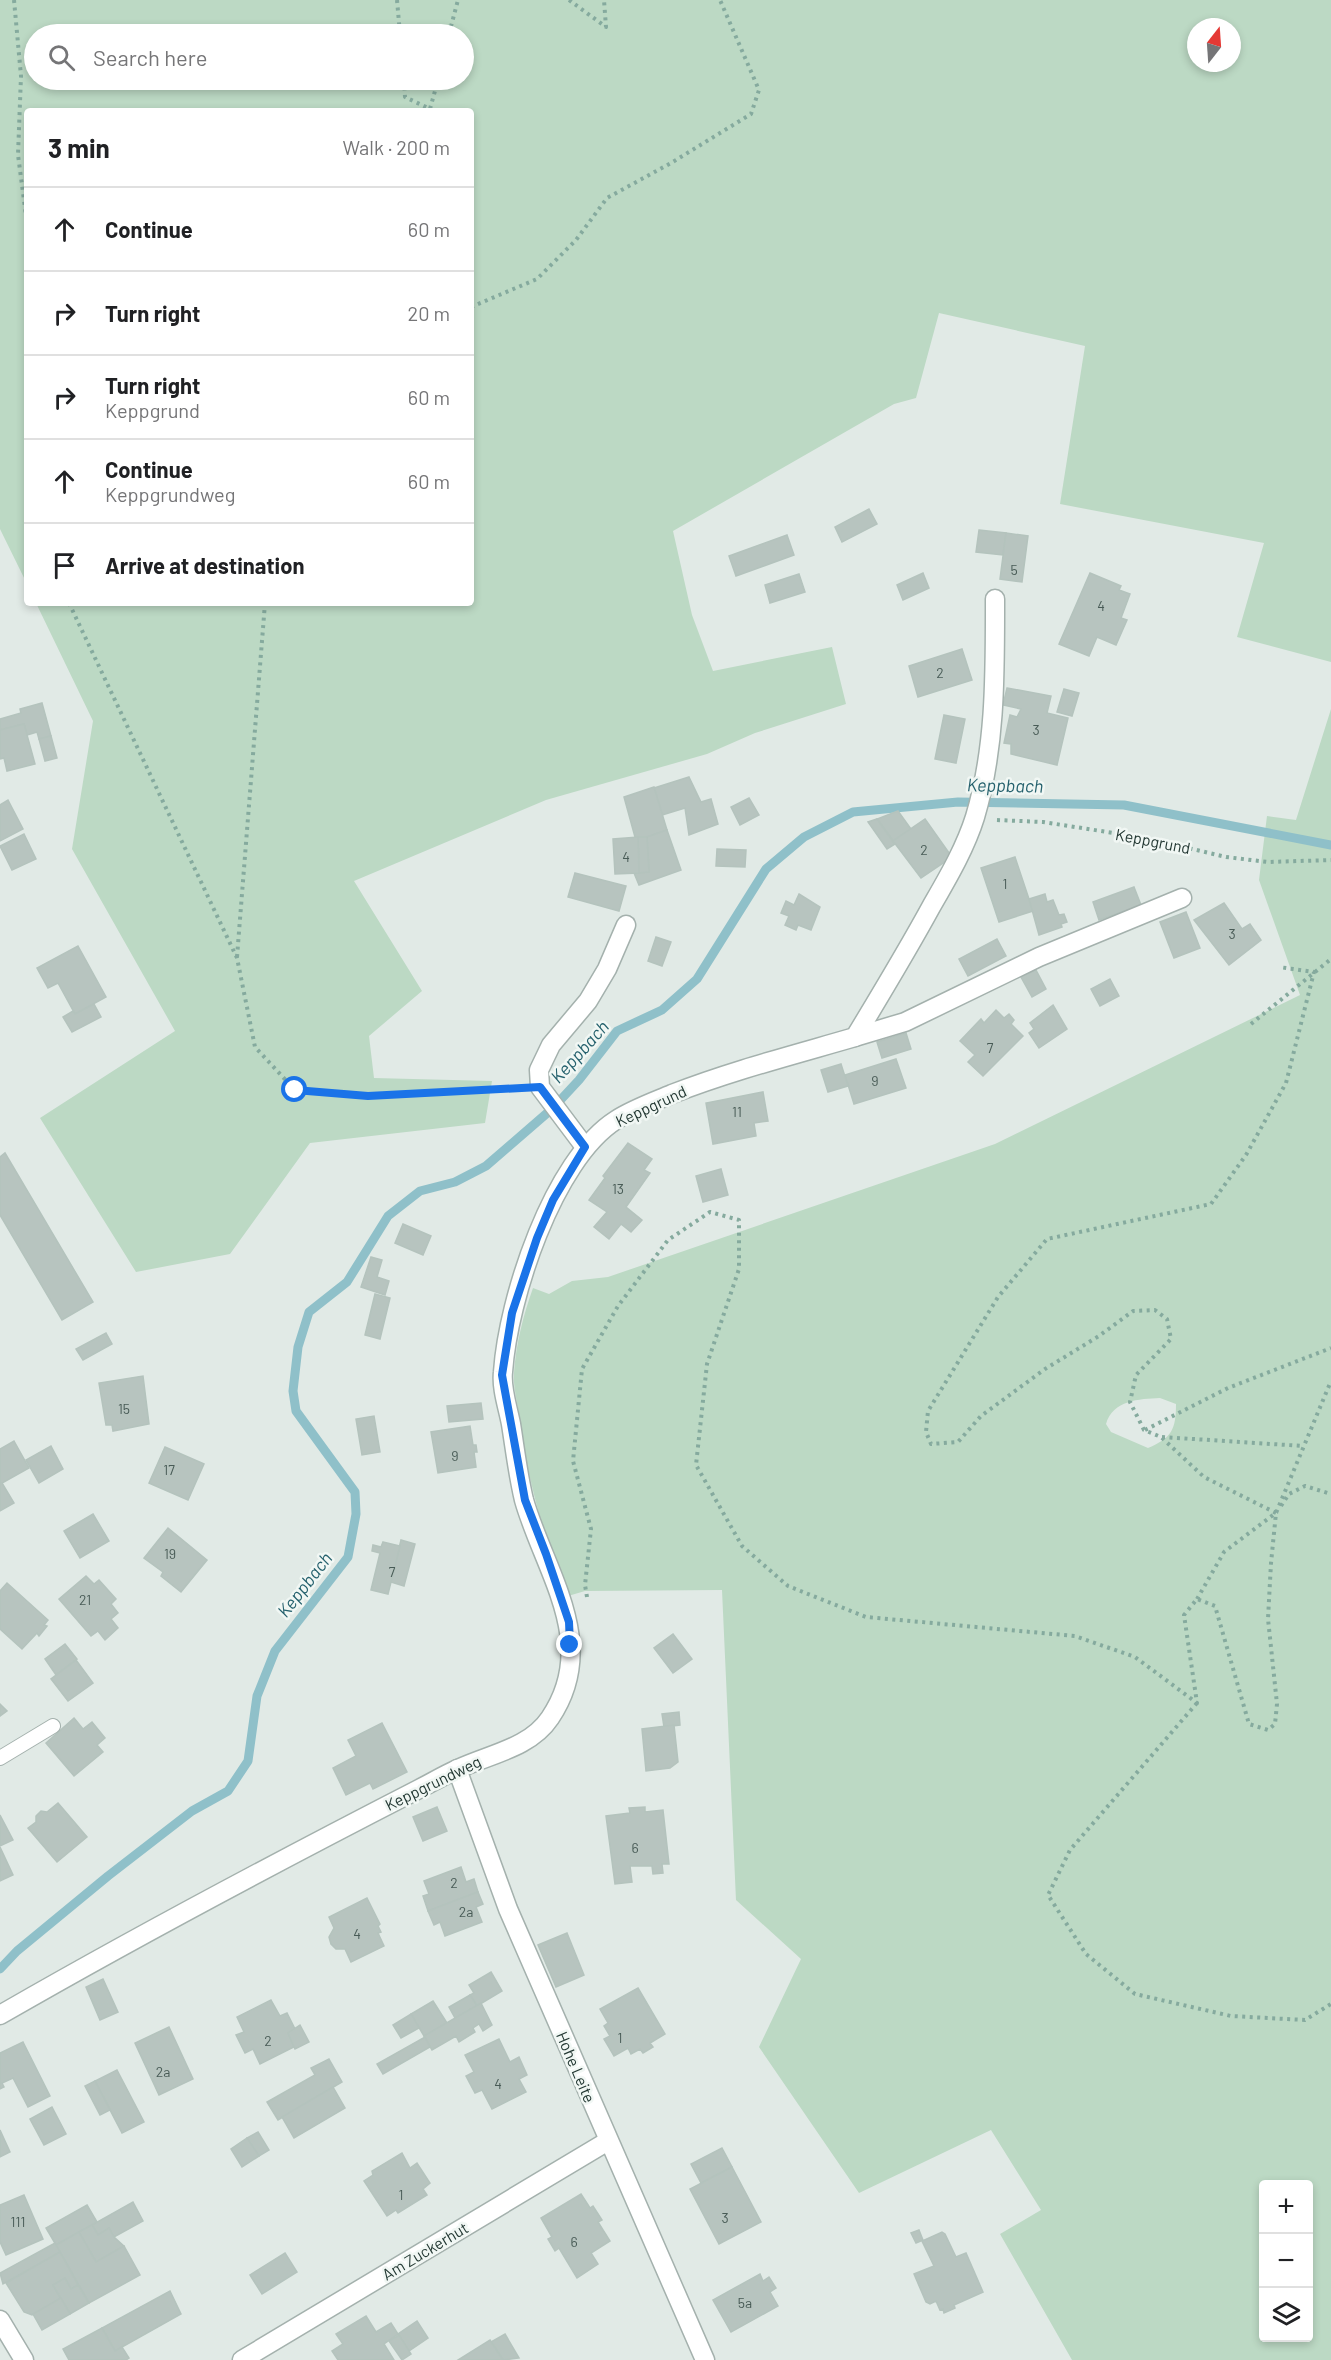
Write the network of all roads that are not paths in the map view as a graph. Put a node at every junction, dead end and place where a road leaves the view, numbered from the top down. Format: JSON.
{"nodes":[{"id":1,"x":995,"y":599,"type":"dead end"},
{"id":2,"x":1182,"y":898,"type":"dead end"},
{"id":3,"x":626,"y":925,"type":"dead end"},
{"id":4,"x":855,"y":1037,"type":"junction"},
{"id":5,"x":585,"y":1147,"type":"junction"},
{"id":6,"x":502,"y":1375,"type":"joint"},
{"id":7,"x":53,"y":1726,"type":"dead end"},
{"id":8,"x":0,"y":1758,"type":"edge"},
{"id":9,"x":457,"y":1769,"type":"junction"},
{"id":10,"x":0,"y":2015,"type":"edge"},
{"id":11,"x":608,"y":2141,"type":"junction"},
{"id":12,"x":0,"y":2320,"type":"edge"},
{"id":13,"x":24,"y":2360,"type":"edge"},
{"id":14,"x":242,"y":2360,"type":"edge"},
{"id":15,"x":705,"y":2360,"type":"edge"}],
"edges":[{"from":1,"to":4,"type":"street"},
{"from":2,"to":4,"type":"street","name":"Keppgrund"},
{"from":3,"to":5,"type":"street"},
{"from":4,"to":5,"type":"street","name":"Keppgrund"},
{"from":5,"to":6,"type":"street","name":"Keppgrund"},
{"from":6,"to":9,"type":"street","name":"Keppgrundweg"},
{"from":7,"to":8,"type":"lane"},
{"from":9,"to":10,"type":"street","name":"Keppgrundweg"},
{"from":9,"to":11,"type":"street","name":"Hohe Leite"},
{"from":11,"to":14,"type":"street","name":"Am Zuckerhut"},
{"from":11,"to":15,"type":"street","name":"Hohe Leite"},
{"from":12,"to":13,"type":"street"}]}
